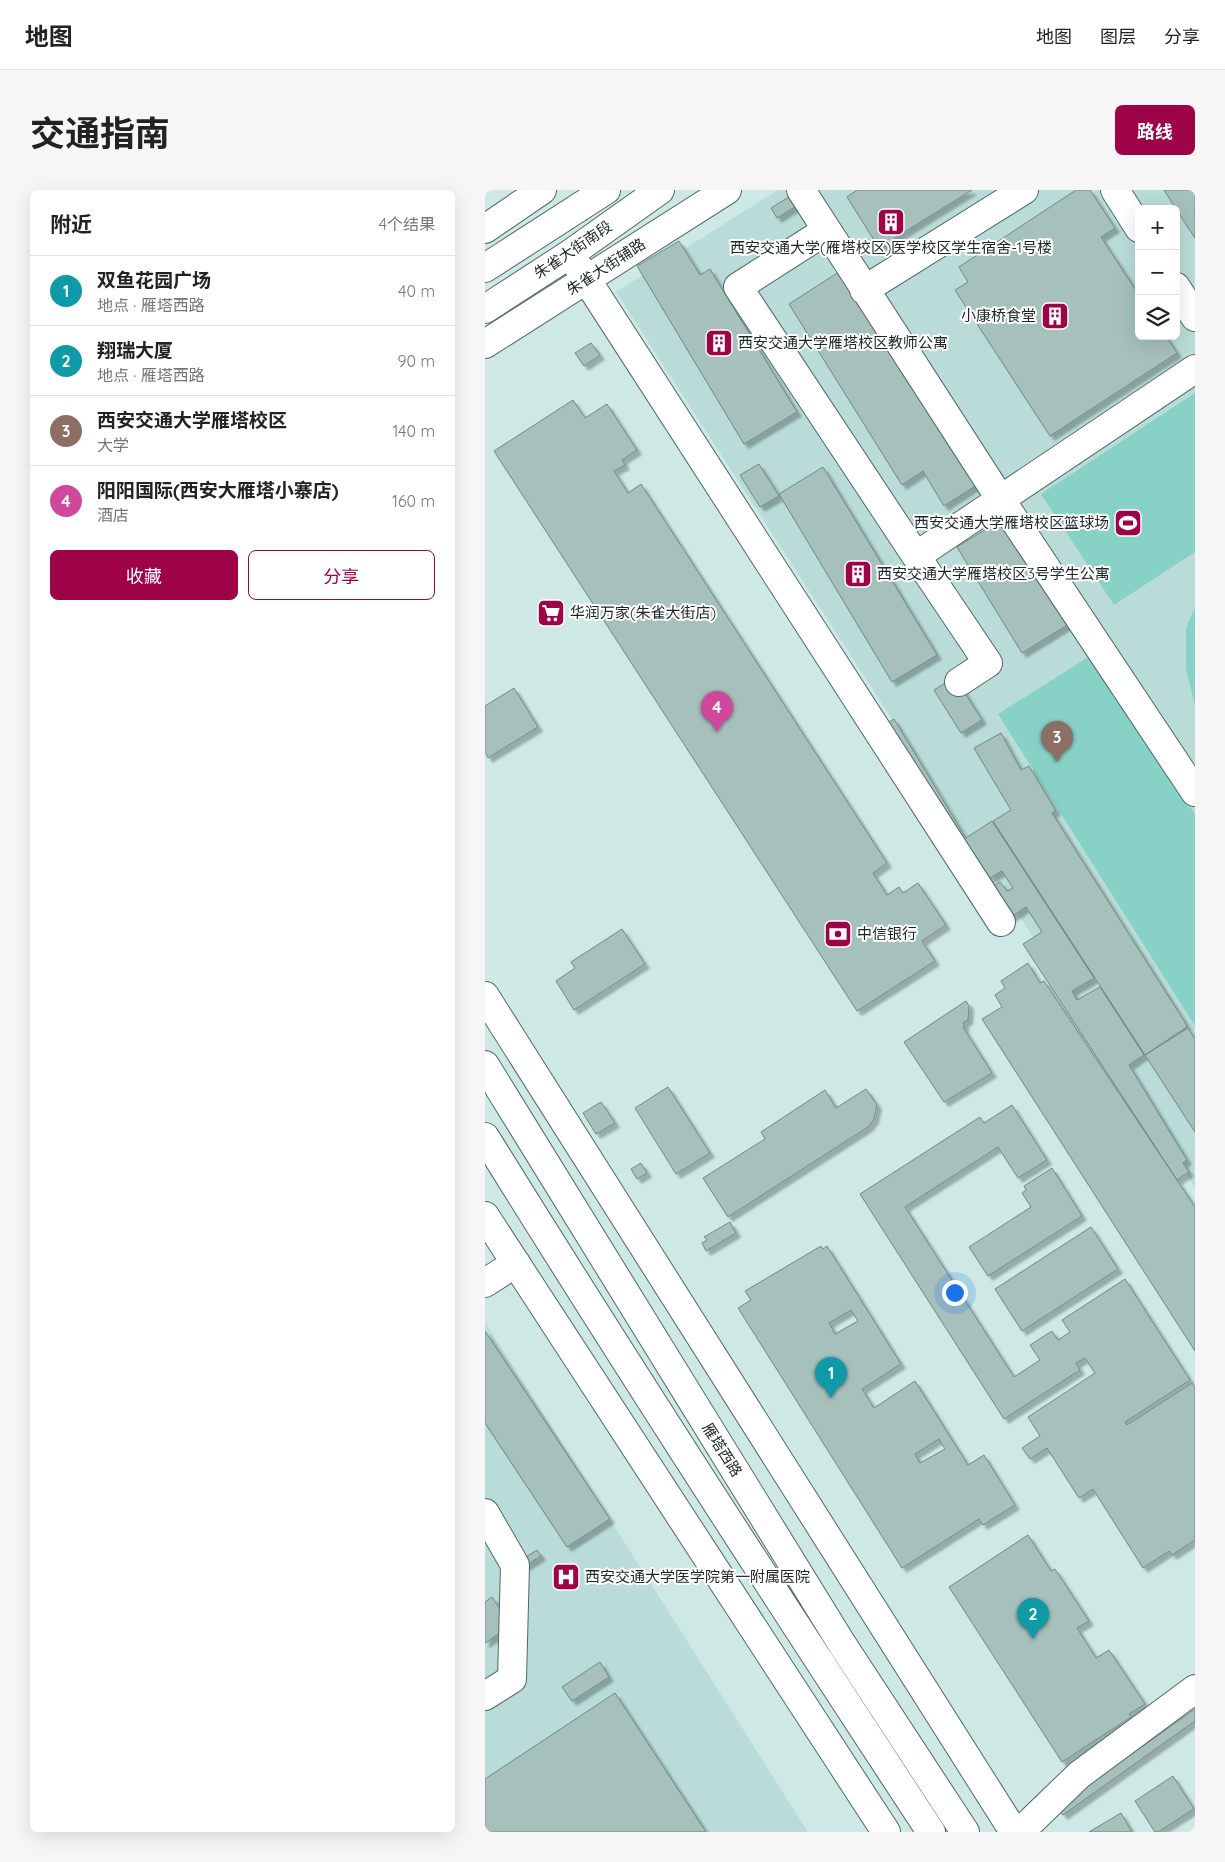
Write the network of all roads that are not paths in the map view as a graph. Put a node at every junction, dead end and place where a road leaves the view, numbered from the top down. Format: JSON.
{"nodes":[{"id":1,"x":542,"y":190,"type":"edge"},
{"id":2,"x":606,"y":190,"type":"edge"},
{"id":3,"x":660,"y":190,"type":"edge"},
{"id":4,"x":727,"y":190,"type":"edge"},
{"id":5,"x":801,"y":190,"type":"edge"},
{"id":6,"x":1023,"y":190,"type":"edge"},
{"id":7,"x":1115,"y":190,"type":"edge"},
{"id":8,"x":1135,"y":222,"type":"edge"},
{"id":9,"x":485,"y":229,"type":"edge"},
{"id":10,"x":827,"y":230,"type":"junction"},
{"id":11,"x":570,"y":254,"type":"junction"},
{"id":12,"x":485,"y":268,"type":"edge"},
{"id":13,"x":587,"y":280,"type":"junction"},
{"id":14,"x":864,"y":290,"type":"junction"},
{"id":15,"x":1180,"y":293,"type":"edge"},
{"id":16,"x":485,"y":309,"type":"edge"},
{"id":17,"x":1195,"y":317,"type":"edge"},
{"id":18,"x":485,"y":344,"type":"edge"},
{"id":19,"x":1195,"y":369,"type":"edge"},
{"id":20,"x":1001,"y":500,"type":"junction"},
{"id":21,"x":916,"y":556,"type":"junction"},
{"id":22,"x":959,"y":682,"type":"dead end"},
{"id":23,"x":1195,"y":792,"type":"edge"},
{"id":24,"x":1001,"y":922,"type":"dead end"},
{"id":25,"x":485,"y":996,"type":"edge"},
{"id":26,"x":485,"y":1065,"type":"edge"},
{"id":27,"x":485,"y":1137,"type":"edge"},
{"id":28,"x":485,"y":1216,"type":"edge"},
{"id":29,"x":516,"y":1264,"type":"junction"},
{"id":30,"x":485,"y":1283,"type":"edge"},
{"id":31,"x":485,"y":1512,"type":"edge"},
{"id":32,"x":1195,"y":1689,"type":"edge"},
{"id":33,"x":485,"y":1696,"type":"edge"},
{"id":34,"x":885,"y":1832,"type":"edge"},
{"id":35,"x":931,"y":1832,"type":"edge"},
{"id":36,"x":965,"y":1832,"type":"edge"},
{"id":37,"x":1014,"y":1832,"type":"edge"},
{"id":38,"x":1020,"y":1832,"type":"edge"}],
"edges":[{"from":1,"to":9,"type":"street"},
{"from":2,"to":12,"type":"street"},
{"from":3,"to":11,"type":"street","name":"朱雀大街南段"},
{"from":4,"to":13,"type":"street","name":"朱雀大街辅路"},
{"from":5,"to":10,"type":"street"},
{"from":6,"to":14,"type":"street"},
{"from":7,"to":8,"type":"street"},
{"from":10,"to":14,"type":"street"},
{"from":10,"to":21,"type":"street"},
{"from":11,"to":13,"type":"street"},
{"from":11,"to":16,"type":"street","name":"朱雀大街南段"},
{"from":13,"to":18,"type":"street","name":"朱雀大街辅路"},
{"from":13,"to":24,"type":"street"},
{"from":14,"to":20,"type":"street"},
{"from":15,"to":17,"type":"street"},
{"from":19,"to":20,"type":"street"},
{"from":20,"to":21,"type":"street"},
{"from":20,"to":23,"type":"street"},
{"from":21,"to":22,"type":"street"},
{"from":25,"to":37,"type":"street"},
{"from":26,"to":36,"type":"street","name":"雁塔西路"},
{"from":27,"to":35,"type":"street"},
{"from":28,"to":29,"type":"street"},
{"from":29,"to":30,"type":"street"},
{"from":29,"to":34,"type":"street"},
{"from":31,"to":33,"type":"street"},
{"from":32,"to":38,"type":"street"}]}
